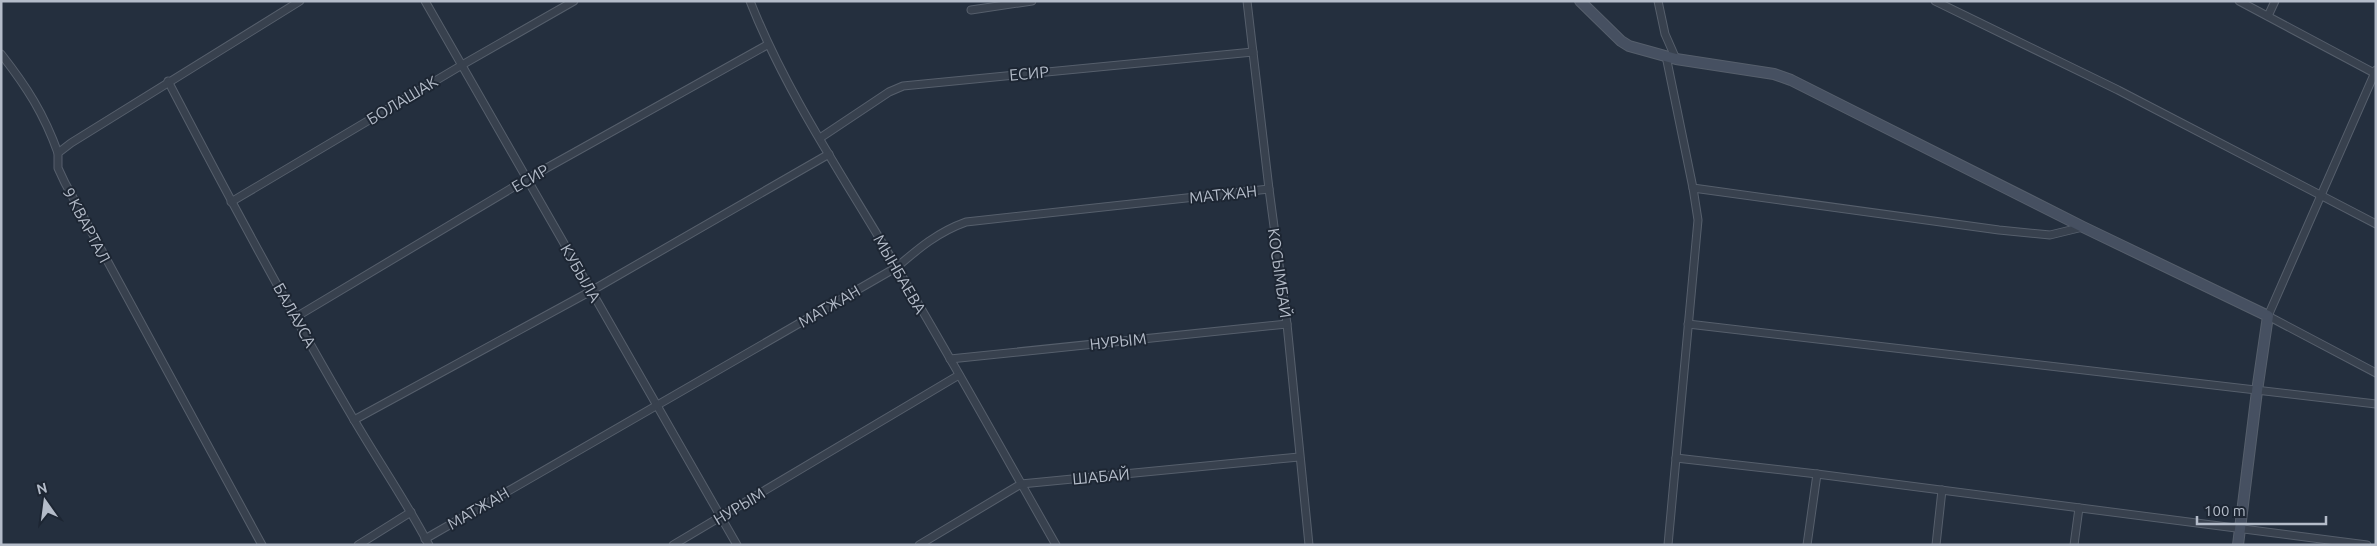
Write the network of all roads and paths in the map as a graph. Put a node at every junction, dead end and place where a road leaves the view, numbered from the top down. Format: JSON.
{"nodes":[{"id":1,"x":300,"y":1,"type":"edge"},
{"id":2,"x":425,"y":1,"type":"edge"},
{"id":3,"x":574,"y":1,"type":"edge"},
{"id":4,"x":750,"y":1,"type":"edge"},
{"id":5,"x":1030,"y":1,"type":"edge"},
{"id":6,"x":1247,"y":1,"type":"edge"},
{"id":7,"x":1580,"y":1,"type":"edge"},
{"id":8,"x":1658,"y":1,"type":"edge"},
{"id":9,"x":1935,"y":1,"type":"edge"},
{"id":10,"x":2239,"y":1,"type":"edge"},
{"id":11,"x":2275,"y":1,"type":"edge"},
{"id":12,"x":971,"y":10,"type":"dead end"},
{"id":13,"x":2268,"y":16,"type":"junction"},
{"id":14,"x":767,"y":45,"type":"junction"},
{"id":15,"x":1253,"y":52,"type":"junction"},
{"id":16,"x":1,"y":54,"type":"edge"},
{"id":17,"x":1671,"y":57,"type":"junction"},
{"id":18,"x":462,"y":65,"type":"junction"},
{"id":19,"x":2375,"y":73,"type":"edge"},
{"id":20,"x":168,"y":81,"type":"junction"},
{"id":21,"x":820,"y":138,"type":"junction"},
{"id":22,"x":58,"y":153,"type":"junction"},
{"id":23,"x":828,"y":154,"type":"junction"},
{"id":24,"x":527,"y":179,"type":"junction"},
{"id":25,"x":1694,"y":188,"type":"junction"},
{"id":26,"x":1269,"y":189,"type":"junction"},
{"id":27,"x":2321,"y":196,"type":"junction"},
{"id":28,"x":231,"y":202,"type":"junction"},
{"id":29,"x":2376,"y":224,"type":"edge"},
{"id":30,"x":2083,"y":227,"type":"junction"},
{"id":31,"x":897,"y":267,"type":"junction"},
{"id":32,"x":591,"y":291,"type":"junction"},
{"id":33,"x":2268,"y":316,"type":"junction"},
{"id":34,"x":296,"y":317,"type":"junction"},
{"id":35,"x":1287,"y":324,"type":"junction"},
{"id":36,"x":1688,"y":324,"type":"junction"},
{"id":37,"x":950,"y":359,"type":"junction"},
{"id":38,"x":2376,"y":374,"type":"edge"},
{"id":39,"x":959,"y":375,"type":"junction"},
{"id":40,"x":2257,"y":391,"type":"junction"},
{"id":41,"x":2376,"y":404,"type":"edge"},
{"id":42,"x":656,"y":406,"type":"junction"},
{"id":43,"x":354,"y":420,"type":"junction"},
{"id":44,"x":1299,"y":457,"type":"junction"},
{"id":45,"x":1676,"y":458,"type":"junction"},
{"id":46,"x":1817,"y":474,"type":"junction"},
{"id":47,"x":1021,"y":484,"type":"junction"},
{"id":48,"x":1942,"y":490,"type":"junction"},
{"id":49,"x":2079,"y":508,"type":"junction"},
{"id":50,"x":412,"y":512,"type":"junction"},
{"id":51,"x":721,"y":517,"type":"junction"},
{"id":52,"x":2241,"y":528,"type":"junction"},
{"id":53,"x":427,"y":542,"type":"edge"},
{"id":54,"x":262,"y":545,"type":"edge"},
{"id":55,"x":358,"y":545,"type":"edge"},
{"id":56,"x":673,"y":545,"type":"edge"},
{"id":57,"x":737,"y":545,"type":"edge"},
{"id":58,"x":918,"y":545,"type":"edge"},
{"id":59,"x":1056,"y":545,"type":"edge"},
{"id":60,"x":1308,"y":545,"type":"edge"},
{"id":61,"x":1668,"y":545,"type":"edge"},
{"id":62,"x":1807,"y":545,"type":"edge"},
{"id":63,"x":1936,"y":545,"type":"edge"},
{"id":64,"x":2074,"y":545,"type":"edge"},
{"id":65,"x":2238,"y":545,"type":"edge"},
{"id":66,"x":2368,"y":545,"type":"edge"}],
"edges":[{"from":1,"to":20,"type":"street"},
{"from":2,"to":18,"type":"street","name":"КУБЫЛА"},
{"from":3,"to":18,"type":"street","name":"БОЛАШАК"},
{"from":4,"to":14,"type":"street","name":"МЫНБАЕВА"},
{"from":5,"to":12,"type":"street"},
{"from":6,"to":15,"type":"street","name":"КОСЫМБАЙ"},
{"from":7,"to":17,"type":"street"},
{"from":8,"to":17,"type":"street"},
{"from":9,"to":27,"type":"street"},
{"from":10,"to":13,"type":"street"},
{"from":11,"to":13,"type":"street"},
{"from":13,"to":19,"type":"street"},
{"from":14,"to":21,"type":"street","name":"МЫНБАЕВА"},
{"from":14,"to":24,"type":"street","name":"ЕСИР"},
{"from":15,"to":21,"type":"street","name":"ЕСИР"},
{"from":15,"to":26,"type":"street","name":"КОСЫМБАЙ"},
{"from":16,"to":22,"type":"street","name":"9 КВАРТАЛ"},
{"from":17,"to":25,"type":"street"},
{"from":17,"to":30,"type":"street"},
{"from":18,"to":24,"type":"street","name":"КУБЫЛА"},
{"from":18,"to":28,"type":"street","name":"БОЛАШАК"},
{"from":19,"to":27,"type":"street"},
{"from":20,"to":22,"type":"street"},
{"from":20,"to":28,"type":"street","name":"БАЛАУСА"},
{"from":21,"to":23,"type":"street","name":"МЫНБАЕВА"},
{"from":22,"to":54,"type":"street","name":"9 КВАРТАЛ"},
{"from":23,"to":31,"type":"street","name":"МЫНБАЕВА"},
{"from":23,"to":32,"type":"street"},
{"from":24,"to":32,"type":"street","name":"КУБЫЛА"},
{"from":24,"to":34,"type":"street","name":"ЕСИР"},
{"from":25,"to":30,"type":"street"},
{"from":25,"to":36,"type":"street"},
{"from":26,"to":31,"type":"street","name":"МАТЖАН"},
{"from":26,"to":35,"type":"street","name":"КОСЫМБАЙ"},
{"from":27,"to":29,"type":"street"},
{"from":27,"to":33,"type":"street"},
{"from":28,"to":34,"type":"street","name":"БАЛАУСА"},
{"from":30,"to":33,"type":"street"},
{"from":31,"to":37,"type":"street","name":"МЫНБАЕВА"},
{"from":31,"to":42,"type":"street","name":"МАТЖАН"},
{"from":32,"to":42,"type":"street","name":"КУБЫЛА"},
{"from":32,"to":43,"type":"street"},
{"from":33,"to":38,"type":"street"},
{"from":33,"to":40,"type":"street"},
{"from":34,"to":43,"type":"street","name":"БАЛАУСА"},
{"from":35,"to":37,"type":"street","name":"НУРЫМ"},
{"from":35,"to":44,"type":"street","name":"КОСЫМБАЙ"},
{"from":36,"to":40,"type":"street"},
{"from":36,"to":45,"type":"street"},
{"from":37,"to":39,"type":"street","name":"МЫНБАЕВА"},
{"from":39,"to":47,"type":"street","name":"МЫНБАЕВА"},
{"from":39,"to":51,"type":"street","name":"НУРЫМ"},
{"from":40,"to":41,"type":"street"},
{"from":40,"to":52,"type":"street"},
{"from":42,"to":51,"type":"street","name":"КУБЫЛА"},
{"from":42,"to":53,"type":"street","name":"МАТЖАН"},
{"from":43,"to":50,"type":"street","name":"БАЛАУСА"},
{"from":44,"to":47,"type":"street","name":"ШАБАЙ"},
{"from":44,"to":60,"type":"street","name":"КОСЫМБАЙ"},
{"from":45,"to":46,"type":"street"},
{"from":45,"to":61,"type":"street"},
{"from":46,"to":48,"type":"street"},
{"from":46,"to":62,"type":"street"},
{"from":47,"to":58,"type":"street","name":"ШАБАЙ"},
{"from":47,"to":59,"type":"street","name":"МЫНБАЕВА"},
{"from":48,"to":49,"type":"street"},
{"from":48,"to":63,"type":"street"},
{"from":49,"to":52,"type":"street"},
{"from":49,"to":64,"type":"street"},
{"from":50,"to":53,"type":"street","name":"БАЛАУСА"},
{"from":50,"to":55,"type":"street"},
{"from":51,"to":56,"type":"street","name":"НУРЫМ"},
{"from":51,"to":57,"type":"street","name":"КУБЫЛА"},
{"from":52,"to":65,"type":"street"},
{"from":52,"to":66,"type":"street"}]}
